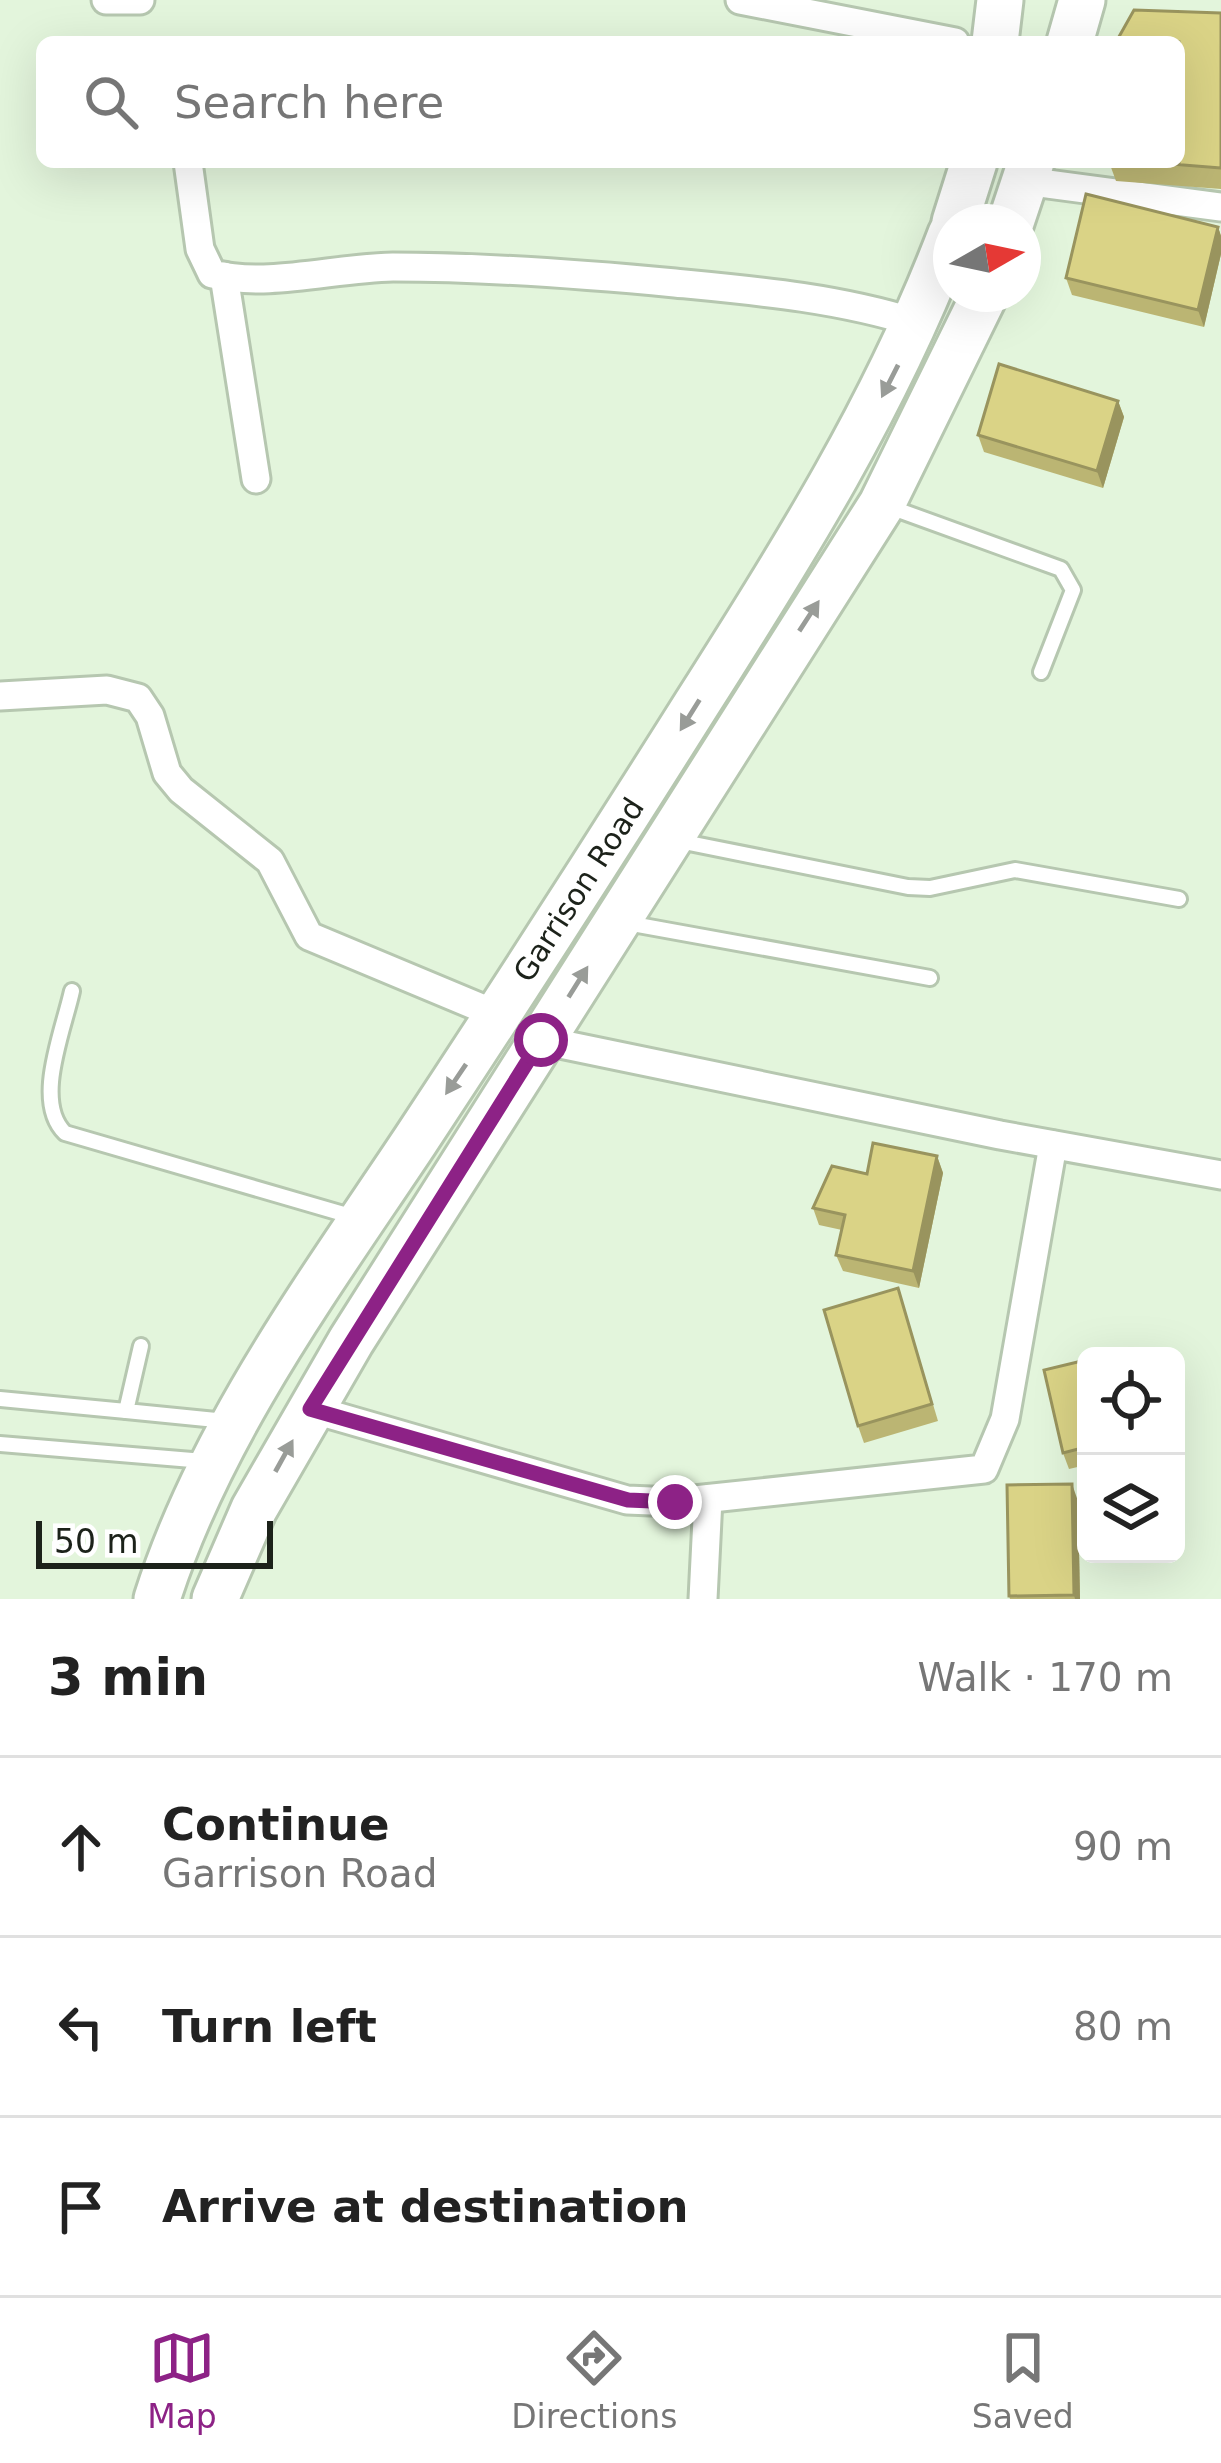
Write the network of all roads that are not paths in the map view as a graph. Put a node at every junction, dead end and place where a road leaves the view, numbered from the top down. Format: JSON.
{"nodes":[{"id":1,"x":106,"y":0,"type":"edge"},
{"id":2,"x":140,"y":0,"type":"edge"},
{"id":3,"x":740,"y":0,"type":"edge"},
{"id":4,"x":1000,"y":0,"type":"edge"},
{"id":5,"x":1082,"y":0,"type":"edge"},
{"id":6,"x":924,"y":36,"type":"edge"},
{"id":7,"x":996,"y":36,"type":"edge"},
{"id":8,"x":1072,"y":36,"type":"edge"},
{"id":9,"x":189,"y":168,"type":"edge"},
{"id":10,"x":972,"y":168,"type":"edge"},
{"id":11,"x":1022,"y":188,"type":"edge"},
{"id":12,"x":961,"y":204,"type":"edge"},
{"id":13,"x":1221,"y":207,"type":"edge"},
{"id":14,"x":224,"y":277,"type":"junction"},
{"id":15,"x":933,"y":281,"type":"edge"},
{"id":16,"x":976,"y":312,"type":"edge"},
{"id":17,"x":917,"y":323,"type":"junction"},
{"id":18,"x":256,"y":479,"type":"dead end"},
{"id":19,"x":882,"y":504,"type":"junction"},
{"id":20,"x":1042,"y":672,"type":"dead end"},
{"id":21,"x":0,"y":696,"type":"edge"},
{"id":22,"x":668,"y":838,"type":"junction"},
{"id":23,"x":1179,"y":899,"type":"dead end"},
{"id":24,"x":616,"y":920,"type":"junction"},
{"id":25,"x":931,"y":978,"type":"dead end"},
{"id":26,"x":72,"y":991,"type":"dead end"},
{"id":27,"x":498,"y":1015,"type":"junction"},
{"id":28,"x":541,"y":1040,"type":"junction"},
{"id":29,"x":1053,"y":1145,"type":"junction"},
{"id":30,"x":1221,"y":1175,"type":"edge"},
{"id":31,"x":362,"y":1220,"type":"junction"},
{"id":32,"x":141,"y":1346,"type":"dead end"},
{"id":33,"x":0,"y":1399,"type":"edge"},
{"id":34,"x":310,"y":1409,"type":"junction"},
{"id":35,"x":126,"y":1411,"type":"junction"},
{"id":36,"x":237,"y":1423,"type":"junction"},
{"id":37,"x":0,"y":1444,"type":"edge"},
{"id":38,"x":214,"y":1462,"type":"junction"},
{"id":39,"x":708,"y":1499,"type":"junction"},
{"id":40,"x":157,"y":1599,"type":"edge"},
{"id":41,"x":215,"y":1599,"type":"edge"},
{"id":42,"x":704,"y":1599,"type":"edge"}],
"edges":[{"from":1,"to":2,"type":"street"},
{"from":3,"to":6,"type":"street"},
{"from":4,"to":7,"type":"main road"},
{"from":5,"to":8,"type":"main road"},
{"from":9,"to":14,"type":"street"},
{"from":10,"to":12,"type":"main road"},
{"from":11,"to":13,"type":"street"},
{"from":14,"to":17,"type":"street"},
{"from":14,"to":18,"type":"street"},
{"from":15,"to":17,"type":"main road","name":"Garrison Road"},
{"from":16,"to":19,"type":"main road","name":"Garrison Road"},
{"from":17,"to":27,"type":"main road","name":"Garrison Road","one_way":true},
{"from":19,"to":20,"type":"lane"},
{"from":22,"to":19,"type":"main road","name":"Garrison Road","one_way":true},
{"from":21,"to":27,"type":"street"},
{"from":22,"to":23,"type":"lane"},
{"from":22,"to":24,"type":"main road","name":"Garrison Road"},
{"from":24,"to":25,"type":"lane"},
{"from":28,"to":24,"type":"main road","name":"Garrison Road","one_way":true},
{"from":26,"to":31,"type":"lane"},
{"from":27,"to":31,"type":"main road","name":"Garrison Road","one_way":true},
{"from":28,"to":29,"type":"street"},
{"from":28,"to":34,"type":"main road","name":"Garrison Road"},
{"from":29,"to":30,"type":"street"},
{"from":29,"to":39,"type":"street"},
{"from":31,"to":36,"type":"main road","name":"Garrison Road"},
{"from":32,"to":35,"type":"lane"},
{"from":33,"to":35,"type":"lane"},
{"from":34,"to":39,"type":"street"},
{"from":41,"to":34,"type":"main road","name":"Garrison Road","one_way":true},
{"from":35,"to":36,"type":"lane"},
{"from":36,"to":38,"type":"main road","name":"Garrison Road"},
{"from":37,"to":38,"type":"lane"},
{"from":38,"to":40,"type":"main road","name":"Garrison Road"},
{"from":39,"to":42,"type":"street"}]}
